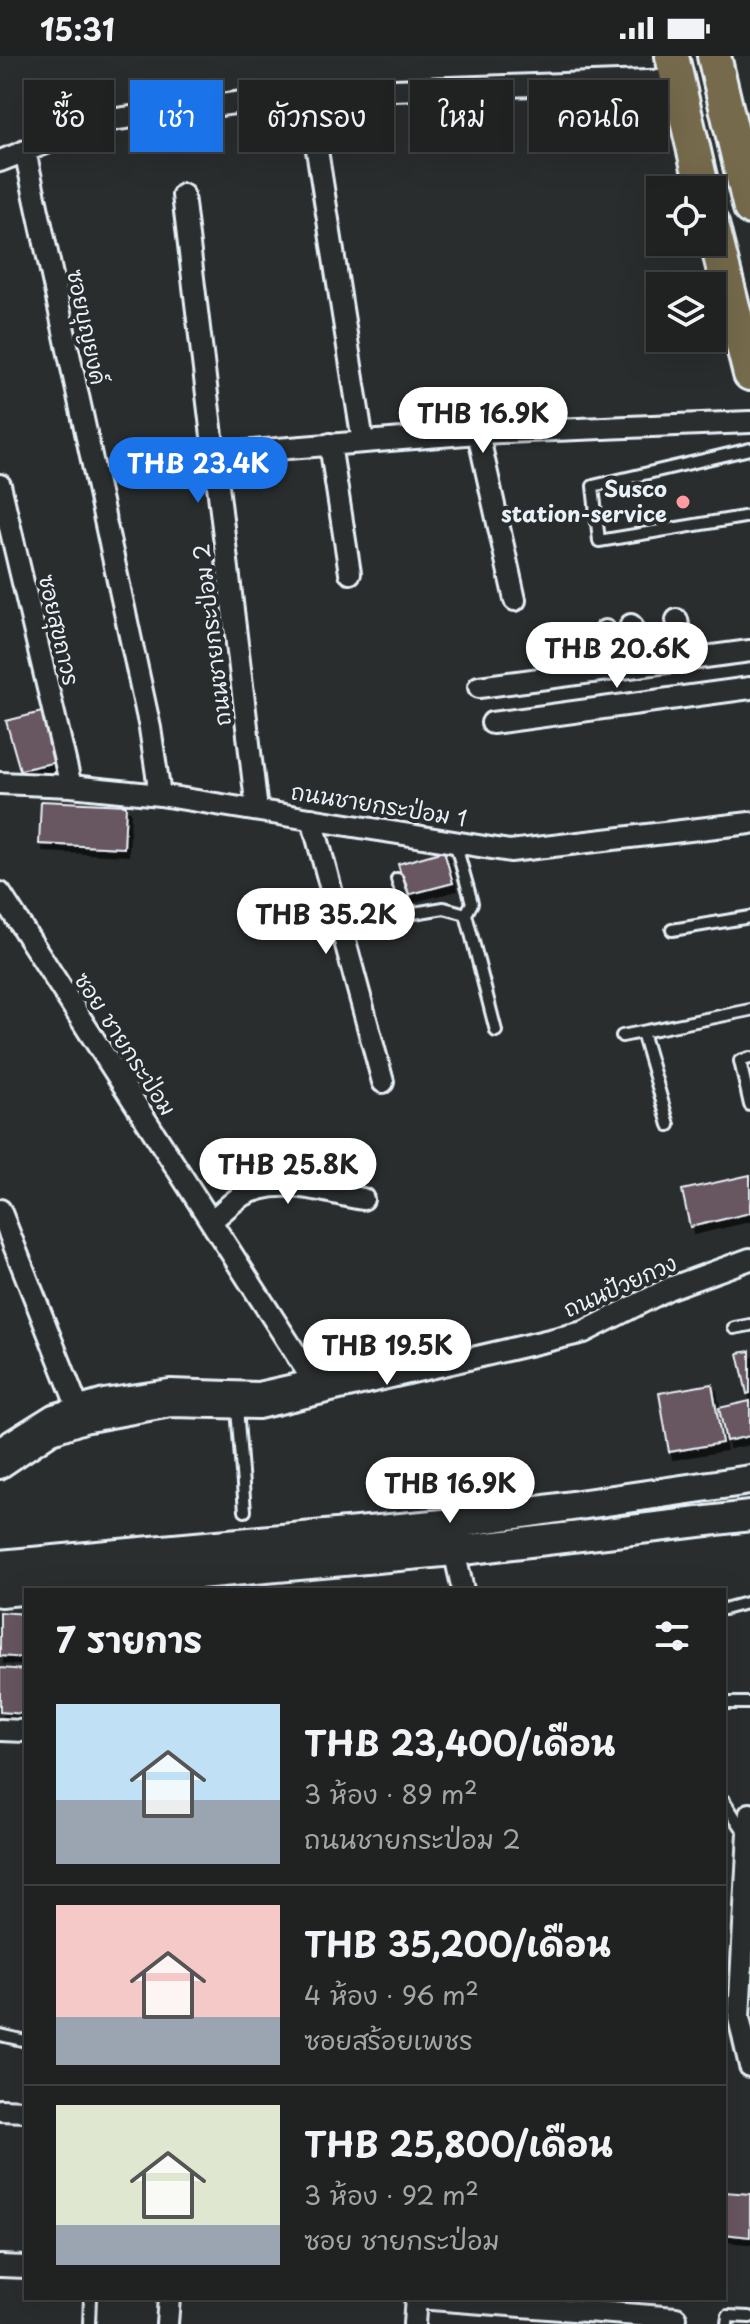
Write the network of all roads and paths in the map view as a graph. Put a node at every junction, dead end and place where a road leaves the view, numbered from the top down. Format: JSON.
{"nodes":[{"id":1,"x":714,"y":56,"type":"edge"},
{"id":2,"x":674,"y":68,"type":"edge"},
{"id":3,"x":394,"y":87,"type":"edge"},
{"id":4,"x":239,"y":102,"type":"edge"},
{"id":5,"x":114,"y":119,"type":"edge"},
{"id":6,"x":24,"y":151,"type":"edge"},
{"id":7,"x":25,"y":152,"type":"edge"},
{"id":8,"x":317,"y":152,"type":"edge"},
{"id":9,"x":0,"y":161,"type":"edge"},
{"id":10,"x":700,"y":176,"type":"edge"},
{"id":11,"x":183,"y":195,"type":"dead end"},
{"id":12,"x":750,"y":208,"type":"edge"},
{"id":13,"x":720,"y":256,"type":"edge"},
{"id":14,"x":750,"y":374,"type":"edge"},
{"id":15,"x":750,"y":422,"type":"edge"},
{"id":16,"x":478,"y":433,"type":"junction"},
{"id":17,"x":363,"y":442,"type":"junction"},
{"id":18,"x":330,"y":444,"type":"junction"},
{"id":19,"x":750,"y":449,"type":"edge"},
{"id":20,"x":214,"y":454,"type":"junction"},
{"id":21,"x":0,"y":485,"type":"edge"},
{"id":22,"x":750,"y":516,"type":"edge"},
{"id":23,"x":350,"y":573,"type":"dead end"},
{"id":24,"x":515,"y":600,"type":"dead end"},
{"id":25,"x":677,"y":620,"type":"dead end"},
{"id":26,"x":631,"y":625,"type":"dead end"},
{"id":27,"x":605,"y":631,"type":"dead end"},
{"id":28,"x":750,"y":651,"type":"edge"},
{"id":29,"x":685,"y":659,"type":"junction"},
{"id":30,"x":639,"y":665,"type":"junction"},
{"id":31,"x":613,"y":669,"type":"junction"},
{"id":32,"x":558,"y":676,"type":"junction"},
{"id":33,"x":479,"y":687,"type":"dead end"},
{"id":34,"x":750,"y":688,"type":"edge"},
{"id":35,"x":563,"y":712,"type":"junction"},
{"id":36,"x":492,"y":723,"type":"dead end"},
{"id":37,"x":0,"y":783,"type":"edge"},
{"id":38,"x":71,"y":786,"type":"junction"},
{"id":39,"x":160,"y":795,"type":"junction"},
{"id":40,"x":257,"y":810,"type":"junction"},
{"id":41,"x":312,"y":819,"type":"junction"},
{"id":42,"x":750,"y":823,"type":"edge"},
{"id":43,"x":455,"y":842,"type":"junction"},
{"id":44,"x":397,"y":879,"type":"dead end"},
{"id":45,"x":0,"y":893,"type":"edge"},
{"id":46,"x":466,"y":914,"type":"junction"},
{"id":47,"x":750,"y":917,"type":"edge"},
{"id":48,"x":672,"y":930,"type":"dead end"},
{"id":49,"x":750,"y":1010,"type":"edge"},
{"id":50,"x":496,"y":1031,"type":"dead end"},
{"id":51,"x":642,"y":1032,"type":"junction"},
{"id":52,"x":622,"y":1036,"type":"dead end"},
{"id":53,"x":750,"y":1058,"type":"edge"},
{"id":54,"x":383,"y":1082,"type":"dead end"},
{"id":55,"x":750,"y":1105,"type":"edge"},
{"id":56,"x":669,"y":1125,"type":"dead end"},
{"id":57,"x":363,"y":1199,"type":"dead end"},
{"id":58,"x":0,"y":1210,"type":"edge"},
{"id":59,"x":211,"y":1221,"type":"junction"},
{"id":60,"x":750,"y":1246,"type":"edge"},
{"id":61,"x":750,"y":1259,"type":"edge"},
{"id":62,"x":750,"y":1325,"type":"edge"},
{"id":63,"x":734,"y":1328,"type":"dead end"},
{"id":64,"x":314,"y":1382,"type":"junction"},
{"id":65,"x":78,"y":1408,"type":"junction"},
{"id":66,"x":237,"y":1408,"type":"junction"},
{"id":67,"x":0,"y":1448,"type":"edge"},
{"id":68,"x":0,"y":1468,"type":"edge"},
{"id":69,"x":750,"y":1480,"type":"edge"},
{"id":70,"x":245,"y":1511,"type":"dead end"},
{"id":71,"x":750,"y":1516,"type":"edge"},
{"id":72,"x":454,"y":1551,"type":"junction"},
{"id":73,"x":0,"y":1565,"type":"edge"},
{"id":74,"x":212,"y":1574,"type":"edge"},
{"id":75,"x":55,"y":1588,"type":"edge"},
{"id":76,"x":463,"y":1588,"type":"edge"},
{"id":77,"x":24,"y":1590,"type":"edge"},
{"id":78,"x":0,"y":1592,"type":"edge"},
{"id":79,"x":750,"y":1602,"type":"edge"},
{"id":80,"x":726,"y":1608,"type":"edge"},
{"id":81,"x":726,"y":1703,"type":"edge"},
{"id":82,"x":750,"y":1703,"type":"edge"},
{"id":83,"x":0,"y":1730,"type":"edge"},
{"id":84,"x":24,"y":1731,"type":"edge"},
{"id":85,"x":726,"y":1804,"type":"edge"},
{"id":86,"x":750,"y":1814,"type":"edge"},
{"id":87,"x":749,"y":1839,"type":"edge"},
{"id":88,"x":0,"y":2035,"type":"edge"},
{"id":89,"x":24,"y":2041,"type":"edge"},
{"id":90,"x":750,"y":2066,"type":"edge"},
{"id":91,"x":0,"y":2110,"type":"edge"},
{"id":92,"x":24,"y":2111,"type":"edge"},
{"id":93,"x":0,"y":2266,"type":"edge"},
{"id":94,"x":24,"y":2267,"type":"edge"},
{"id":95,"x":90,"y":2300,"type":"edge"},
{"id":96,"x":169,"y":2300,"type":"edge"},
{"id":97,"x":417,"y":2300,"type":"edge"},
{"id":98,"x":427,"y":2300,"type":"edge"},
{"id":99,"x":677,"y":2313,"type":"edge"},
{"id":100,"x":494,"y":2314,"type":"edge"},
{"id":101,"x":750,"y":2317,"type":"edge"},
{"id":102,"x":591,"y":2318,"type":"edge"},
{"id":103,"x":89,"y":2324,"type":"edge"},
{"id":104,"x":167,"y":2324,"type":"edge"},
{"id":105,"x":414,"y":2324,"type":"edge"},
{"id":106,"x":727,"y":2324,"type":"edge"}],
"edges":[{"from":1,"to":12,"type":"main road"},
{"from":2,"to":3,"type":"street"},
{"from":2,"to":10,"type":"main road"},
{"from":4,"to":5,"type":"street"},
{"from":6,"to":9,"type":"street"},
{"from":7,"to":39,"type":"street","name":"ซอยบุญยงค์"},
{"from":8,"to":17,"type":"street"},
{"from":11,"to":20,"type":"street","name":"ถนนชายกระป่อม 2"},
{"from":13,"to":14,"type":"main road"},
{"from":15,"to":16,"type":"street"},
{"from":16,"to":17,"type":"street"},
{"from":16,"to":24,"type":"street"},
{"from":17,"to":18,"type":"street"},
{"from":18,"to":20,"type":"street"},
{"from":18,"to":23,"type":"street"},
{"from":19,"to":22,"type":"lane"},
{"from":20,"to":40,"type":"street","name":"ถนนชายกระป่อม 2"},
{"from":21,"to":38,"type":"street","name":"ซอยสุขถาวร"},
{"from":25,"to":29,"type":"street"},
{"from":26,"to":30,"type":"street"},
{"from":27,"to":31,"type":"street"},
{"from":28,"to":29,"type":"street"},
{"from":29,"to":30,"type":"street"},
{"from":30,"to":31,"type":"street"},
{"from":31,"to":32,"type":"street"},
{"from":32,"to":33,"type":"street"},
{"from":32,"to":35,"type":"street"},
{"from":34,"to":35,"type":"street"},
{"from":35,"to":36,"type":"street"},
{"from":37,"to":38,"type":"street","name":"ถนนชายกระป่อม 1"},
{"from":38,"to":39,"type":"street","name":"ถนนชายกระป่อม 1"},
{"from":39,"to":40,"type":"street","name":"ถนนชายกระป่อม 1"},
{"from":40,"to":41,"type":"street","name":"ถนนชายกระป่อม 1"},
{"from":41,"to":43,"type":"street","name":"ถนนชายกระป่อม 1"},
{"from":41,"to":54,"type":"street"},
{"from":42,"to":43,"type":"street","name":"ถนนชายกระป่อม 1"},
{"from":43,"to":46,"type":"lane"},
{"from":44,"to":46,"type":"lane"},
{"from":45,"to":59,"type":"street","name":"ซอย ชายกระป่อม"},
{"from":46,"to":50,"type":"lane"},
{"from":47,"to":48,"type":"lane"},
{"from":49,"to":51,"type":"lane"},
{"from":51,"to":52,"type":"lane"},
{"from":51,"to":56,"type":"lane"},
{"from":53,"to":55,"type":"lane"},
{"from":57,"to":59,"type":"street"},
{"from":58,"to":65,"type":"street"},
{"from":59,"to":64,"type":"street","name":"ซอย ชายกระป่อม"},
{"from":60,"to":64,"type":"street","name":"ถนนป้วยกวง"},
{"from":61,"to":66,"type":"street","name":"ถนนป้วยกวง"},
{"from":62,"to":63,"type":"lane"},
{"from":64,"to":65,"type":"street","name":"ถนนป้วยกวง"},
{"from":65,"to":67,"type":"street","name":"ถนนป้วยกวง"},
{"from":66,"to":68,"type":"street","name":"ถนนป้วยกวง"},
{"from":66,"to":70,"type":"lane"},
{"from":69,"to":74,"type":"street"},
{"from":71,"to":72,"type":"street"},
{"from":72,"to":74,"type":"street"},
{"from":72,"to":76,"type":"street"},
{"from":73,"to":74,"type":"street"},
{"from":74,"to":75,"type":"street"},
{"from":77,"to":78,"type":"street"},
{"from":79,"to":80,"type":"lane"},
{"from":81,"to":82,"type":"lane"},
{"from":83,"to":84,"type":"street"},
{"from":85,"to":87,"type":"lane"},
{"from":86,"to":87,"type":"street"},
{"from":87,"to":90,"type":"street"},
{"from":88,"to":89,"type":"lane"},
{"from":91,"to":92,"type":"street"},
{"from":93,"to":94,"type":"street"},
{"from":95,"to":103,"type":"lane"},
{"from":96,"to":104,"type":"street"},
{"from":97,"to":105,"type":"street"},
{"from":98,"to":100,"type":"street"},
{"from":99,"to":102,"type":"street"},
{"from":100,"to":102,"type":"street"},
{"from":101,"to":106,"type":"lane"}]}
